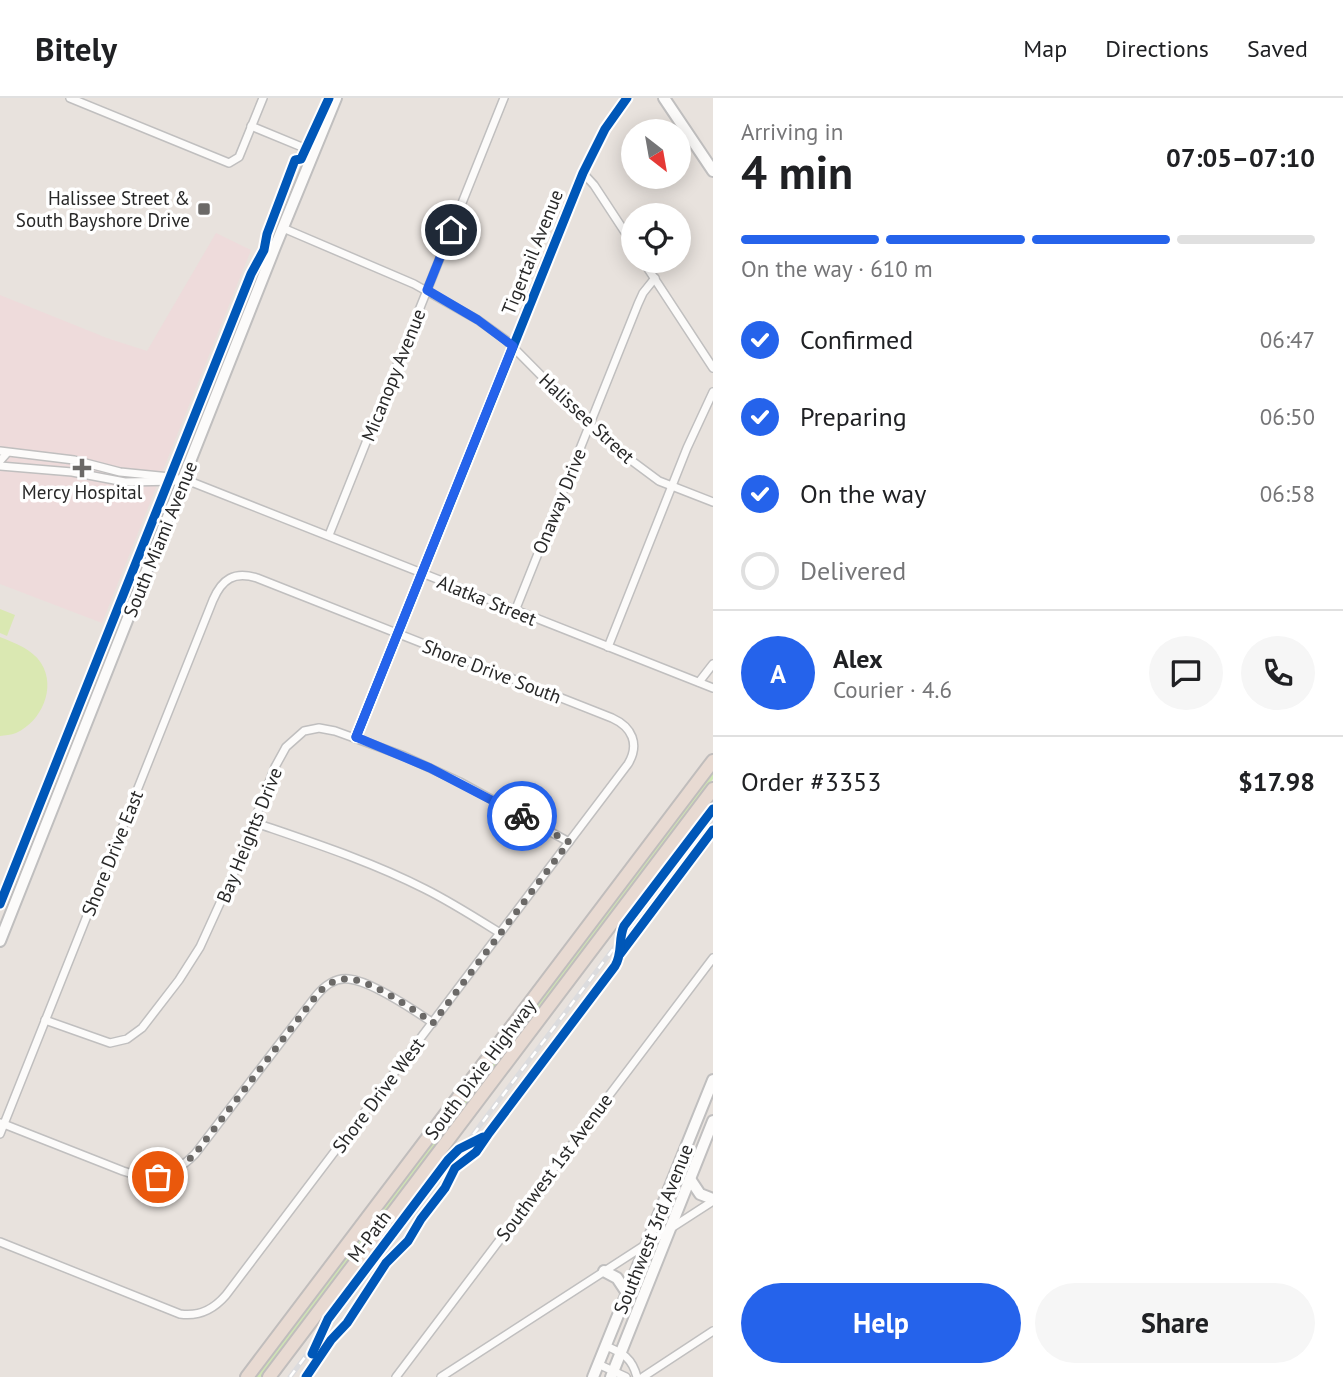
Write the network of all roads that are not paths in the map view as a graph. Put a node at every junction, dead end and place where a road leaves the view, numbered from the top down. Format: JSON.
{"nodes":[{"id":1,"x":70,"y":98,"type":"edge"},
{"id":2,"x":263,"y":98,"type":"edge"},
{"id":3,"x":337,"y":98,"type":"edge"},
{"id":4,"x":504,"y":98,"type":"edge"},
{"id":5,"x":627,"y":98,"type":"edge"},
{"id":6,"x":664,"y":98,"type":"edge"},
{"id":7,"x":251,"y":126,"type":"junction"},
{"id":8,"x":314,"y":152,"type":"junction"},
{"id":9,"x":713,"y":170,"type":"edge"},
{"id":10,"x":583,"y":173,"type":"junction"},
{"id":11,"x":621,"y":226,"type":"edge"},
{"id":12,"x":283,"y":228,"type":"junction"},
{"id":13,"x":651,"y":273,"type":"edge"},
{"id":14,"x":655,"y":278,"type":"junction"},
{"id":15,"x":427,"y":290,"type":"junction"},
{"id":16,"x":513,"y":346,"type":"junction"},
{"id":17,"x":713,"y":368,"type":"edge"},
{"id":18,"x":713,"y":392,"type":"edge"},
{"id":19,"x":589,"y":424,"type":"junction"},
{"id":20,"x":3,"y":452,"type":"edge"},
{"id":21,"x":74,"y":460,"type":"junction"},
{"id":22,"x":0,"y":463,"type":"edge"},
{"id":23,"x":76,"y":473,"type":"junction"},
{"id":24,"x":183,"y":481,"type":"junction"},
{"id":25,"x":672,"y":487,"type":"junction"},
{"id":26,"x":713,"y":502,"type":"edge"},
{"id":27,"x":329,"y":535,"type":"junction"},
{"id":28,"x":423,"y":574,"type":"junction"},
{"id":29,"x":230,"y":577,"type":"joint"},
{"id":30,"x":515,"y":611,"type":"junction"},
{"id":31,"x":399,"y":635,"type":"junction"},
{"id":32,"x":608,"y":647,"type":"junction"},
{"id":33,"x":713,"y":664,"type":"edge"},
{"id":34,"x":699,"y":682,"type":"junction"},
{"id":35,"x":713,"y":688,"type":"edge"},
{"id":36,"x":631,"y":734,"type":"joint"},
{"id":37,"x":356,"y":737,"type":"junction"},
{"id":38,"x":713,"y":761,"type":"edge"},
{"id":39,"x":713,"y":789,"type":"edge"},
{"id":40,"x":253,"y":822,"type":"junction"},
{"id":41,"x":569,"y":842,"type":"junction"},
{"id":42,"x":500,"y":933,"type":"junction"},
{"id":43,"x":0,"y":942,"type":"edge"},
{"id":44,"x":713,"y":958,"type":"edge"},
{"id":45,"x":45,"y":1020,"type":"junction"},
{"id":46,"x":433,"y":1023,"type":"junction"},
{"id":47,"x":713,"y":1080,"type":"edge"},
{"id":48,"x":713,"y":1121,"type":"edge"},
{"id":49,"x":2,"y":1123,"type":"edge"},
{"id":50,"x":0,"y":1134,"type":"edge"},
{"id":51,"x":690,"y":1179,"type":"junction"},
{"id":52,"x":713,"y":1200,"type":"edge"},
{"id":53,"x":670,"y":1227,"type":"junction"},
{"id":54,"x":0,"y":1242,"type":"edge"},
{"id":55,"x":648,"y":1242,"type":"junction"},
{"id":56,"x":604,"y":1271,"type":"junction"},
{"id":57,"x":627,"y":1293,"type":"junction"},
{"id":58,"x":713,"y":1331,"type":"edge"},
{"id":59,"x":606,"y":1346,"type":"junction"},
{"id":60,"x":621,"y":1352,"type":"junction"},
{"id":61,"x":598,"y":1364,"type":"junction"},
{"id":62,"x":612,"y":1374,"type":"edge"},
{"id":63,"x":247,"y":1377,"type":"edge"},
{"id":64,"x":269,"y":1377,"type":"edge"},
{"id":65,"x":396,"y":1377,"type":"edge"},
{"id":66,"x":442,"y":1377,"type":"edge"},
{"id":67,"x":593,"y":1377,"type":"edge"},
{"id":68,"x":626,"y":1377,"type":"edge"},
{"id":69,"x":637,"y":1377,"type":"edge"},
{"id":70,"x":643,"y":1377,"type":"edge"}],
"edges":[{"from":1,"to":7,"type":"street"},
{"from":2,"to":7,"type":"street"},
{"from":3,"to":8,"type":"main road","name":"South Miami Avenue"},
{"from":4,"to":15,"type":"street","name":"Micanopy Avenue"},
{"from":5,"to":10,"type":"street","name":"Tigertail Avenue"},
{"from":6,"to":9,"type":"main road"},
{"from":7,"to":8,"type":"street"},
{"from":8,"to":12,"type":"main road","name":"South Miami Avenue"},
{"from":10,"to":11,"type":"street"},
{"from":10,"to":16,"type":"street","name":"Tigertail Avenue"},
{"from":12,"to":15,"type":"street","name":"Halissee Street"},
{"from":12,"to":24,"type":"main road","name":"South Miami Avenue"},
{"from":13,"to":14,"type":"street"},
{"from":14,"to":17,"type":"street"},
{"from":14,"to":19,"type":"street","name":"Onaway Drive"},
{"from":15,"to":16,"type":"street","name":"Halissee Street"},
{"from":15,"to":27,"type":"street","name":"Micanopy Avenue"},
{"from":16,"to":19,"type":"street","name":"Halissee Street"},
{"from":16,"to":28,"type":"street","name":"Tigertail Avenue"},
{"from":18,"to":25,"type":"street"},
{"from":19,"to":25,"type":"street","name":"Halissee Street"},
{"from":19,"to":30,"type":"street","name":"Onaway Drive"},
{"from":20,"to":21,"type":"street"},
{"from":20,"to":22,"type":"street"},
{"from":21,"to":23,"type":"street"},
{"from":21,"to":24,"type":"street"},
{"from":22,"to":23,"type":"street"},
{"from":23,"to":24,"type":"street"},
{"from":24,"to":27,"type":"street","name":"Alatka Street"},
{"from":24,"to":43,"type":"main road","name":"South Miami Avenue"},
{"from":25,"to":26,"type":"street","name":"Halissee Street"},
{"from":25,"to":32,"type":"street"},
{"from":27,"to":28,"type":"street","name":"Alatka Street"},
{"from":28,"to":30,"type":"street","name":"Alatka Street"},
{"from":28,"to":31,"type":"street","name":"Tigertail Avenue"},
{"from":29,"to":31,"type":"street","name":"Shore Drive South"},
{"from":29,"to":45,"type":"street","name":"Shore Drive East"},
{"from":30,"to":32,"type":"street","name":"Alatka Street"},
{"from":31,"to":36,"type":"street","name":"Shore Drive South"},
{"from":31,"to":37,"type":"street","name":"Tigertail Avenue"},
{"from":32,"to":34,"type":"street","name":"Alatka Street"},
{"from":33,"to":34,"type":"street"},
{"from":34,"to":35,"type":"street","name":"Alatka Street"},
{"from":36,"to":41,"type":"street","name":"Shore Drive West"},
{"from":37,"to":40,"type":"street","name":"Bay Heights Drive"},
{"from":37,"to":41,"type":"street","name":"Bay Heights Drive"},
{"from":38,"to":63,"type":"highway","name":"South Dixie Highway"},
{"from":39,"to":64,"type":"highway","name":"South Dixie Highway"},
{"from":40,"to":42,"type":"street"},
{"from":40,"to":45,"type":"street","name":"Bay Heights Drive"},
{"from":41,"to":42,"type":"street","name":"Shore Drive West"},
{"from":42,"to":46,"type":"street","name":"Shore Drive West"},
{"from":44,"to":65,"type":"street","name":"Southwest 1st Avenue"},
{"from":45,"to":49,"type":"street","name":"Shore Drive East"},
{"from":46,"to":49,"type":"street"},
{"from":46,"to":54,"type":"street","name":"Shore Drive West"},
{"from":47,"to":55,"type":"main road","name":"Southwest 3rd Avenue"},
{"from":48,"to":51,"type":"main road","name":"Southwest 3rd Avenue"},
{"from":49,"to":50,"type":"street","name":"Shore Drive East"},
{"from":51,"to":52,"type":"main road"},
{"from":51,"to":53,"type":"main road","name":"Southwest 3rd Avenue"},
{"from":52,"to":53,"type":"street"},
{"from":53,"to":55,"type":"street"},
{"from":53,"to":60,"type":"main road","name":"Southwest 3rd Avenue"},
{"from":55,"to":56,"type":"street"},
{"from":55,"to":57,"type":"main road","name":"Southwest 3rd Avenue"},
{"from":56,"to":57,"type":"main road"},
{"from":56,"to":66,"type":"street"},
{"from":57,"to":59,"type":"main road","name":"Southwest 3rd Avenue"},
{"from":58,"to":70,"type":"street"},
{"from":59,"to":60,"type":"street"},
{"from":59,"to":61,"type":"main road","name":"Southwest 3rd Avenue"},
{"from":60,"to":62,"type":"main road","name":"Southwest 3rd Avenue"},
{"from":60,"to":69,"type":"street"},
{"from":61,"to":62,"type":"street"},
{"from":61,"to":67,"type":"main road","name":"Southwest 3rd Avenue"},
{"from":62,"to":68,"type":"street"}]}
